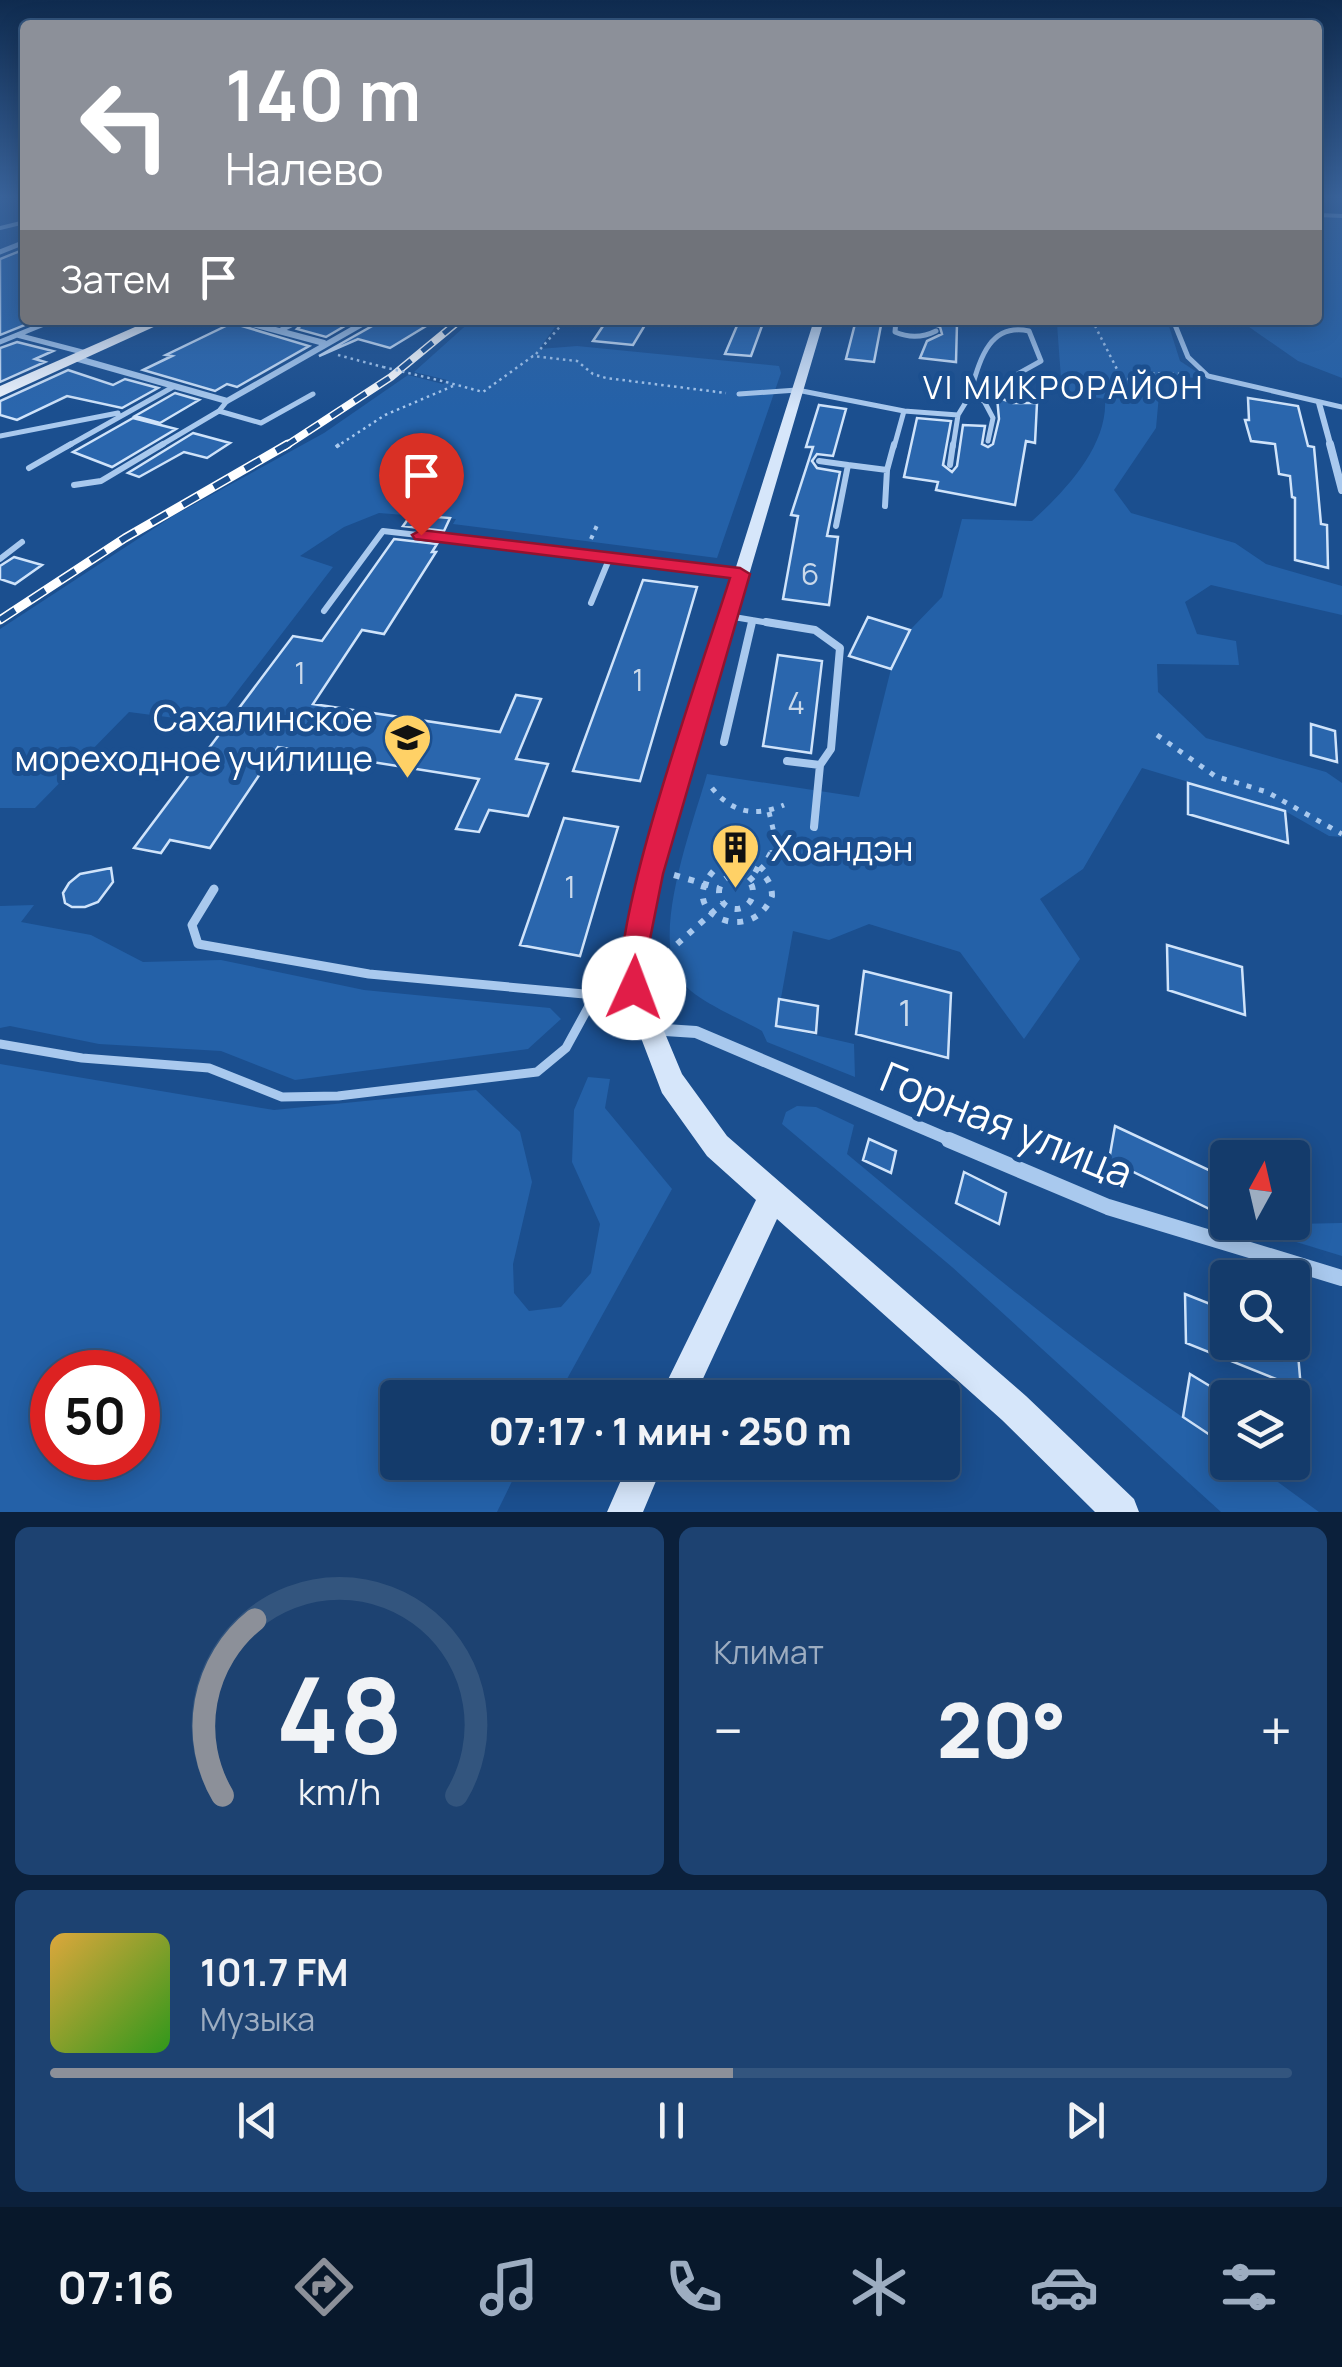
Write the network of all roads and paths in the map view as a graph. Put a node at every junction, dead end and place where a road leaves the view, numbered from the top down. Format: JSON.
{"nodes":[{"id":1,"x":42,"y":325,"type":"edge"},
{"id":2,"x":151,"y":325,"type":"edge"},
{"id":3,"x":257,"y":325,"type":"edge"},
{"id":4,"x":291,"y":325,"type":"edge"},
{"id":5,"x":361,"y":325,"type":"edge"},
{"id":6,"x":561,"y":325,"type":"edge"},
{"id":7,"x":817,"y":325,"type":"edge"},
{"id":8,"x":896,"y":325,"type":"edge"},
{"id":9,"x":1095,"y":325,"type":"edge"},
{"id":10,"x":1175,"y":325,"type":"edge"},
{"id":11,"x":279,"y":331,"type":"junction"},
{"id":12,"x":936,"y":331,"type":"dead end"},
{"id":13,"x":18,"y":335,"type":"junction"},
{"id":14,"x":0,"y":342,"type":"edge"},
{"id":15,"x":325,"y":344,"type":"junction"},
{"id":16,"x":81,"y":356,"type":"junction"},
{"id":17,"x":533,"y":356,"type":"junction"},
{"id":18,"x":360,"y":361,"type":"dead end"},
{"id":19,"x":1201,"y":374,"type":"junction"},
{"id":20,"x":456,"y":385,"type":"junction"},
{"id":21,"x":173,"y":387,"type":"junction"},
{"id":22,"x":797,"y":390,"type":"junction"},
{"id":23,"x":0,"y":392,"type":"edge"},
{"id":24,"x":313,"y":394,"type":"dead end"},
{"id":25,"x":739,"y":394,"type":"joint"},
{"id":26,"x":970,"y":397,"type":"junction"},
{"id":27,"x":1014,"y":398,"type":"dead end"},
{"id":28,"x":227,"y":401,"type":"junction"},
{"id":29,"x":1319,"y":403,"type":"junction"},
{"id":30,"x":1342,"y":407,"type":"edge"},
{"id":31,"x":219,"y":411,"type":"junction"},
{"id":32,"x":904,"y":411,"type":"junction"},
{"id":33,"x":126,"y":412,"type":"junction"},
{"id":34,"x":958,"y":415,"type":"junction"},
{"id":35,"x":0,"y":436,"type":"edge"},
{"id":36,"x":988,"y":440,"type":"dead end"},
{"id":37,"x":336,"y":446,"type":"dead end"},
{"id":38,"x":818,"y":461,"type":"dead end"},
{"id":39,"x":950,"y":464,"type":"dead end"},
{"id":40,"x":848,"y":466,"type":"junction"},
{"id":41,"x":29,"y":468,"type":"dead end"},
{"id":42,"x":887,"y":470,"type":"junction"},
{"id":43,"x":74,"y":485,"type":"dead end"},
{"id":44,"x":1342,"y":490,"type":"edge"},
{"id":45,"x":885,"y":506,"type":"dead end"},
{"id":46,"x":598,"y":523,"type":"dead end"},
{"id":47,"x":836,"y":526,"type":"dead end"},
{"id":48,"x":22,"y":542,"type":"dead end"},
{"id":49,"x":590,"y":542,"type":"dead end"},
{"id":50,"x":610,"y":558,"type":"junction"},
{"id":51,"x":0,"y":559,"type":"edge"},
{"id":52,"x":740,"y":574,"type":"junction"},
{"id":53,"x":590,"y":603,"type":"dead end"},
{"id":54,"x":324,"y":611,"type":"dead end"},
{"id":55,"x":728,"y":616,"type":"junction"},
{"id":56,"x":752,"y":620,"type":"junction"},
{"id":57,"x":1157,"y":735,"type":"dead end"},
{"id":58,"x":724,"y":742,"type":"dead end"},
{"id":59,"x":787,"y":761,"type":"dead end"},
{"id":60,"x":820,"y":765,"type":"junction"},
{"id":61,"x":712,"y":788,"type":"dead end"},
{"id":62,"x":784,"y":805,"type":"dead end"},
{"id":63,"x":769,"y":812,"type":"junction"},
{"id":64,"x":814,"y":827,"type":"dead end"},
{"id":65,"x":1342,"y":834,"type":"edge"},
{"id":66,"x":726,"y":861,"type":"junction"},
{"id":67,"x":762,"y":870,"type":"junction"},
{"id":68,"x":674,"y":876,"type":"dead end"},
{"id":69,"x":730,"y":876,"type":"junction"},
{"id":70,"x":750,"y":881,"type":"junction"},
{"id":71,"x":700,"y":884,"type":"junction"},
{"id":72,"x":214,"y":888,"type":"dead end"},
{"id":73,"x":718,"y":888,"type":"junction"},
{"id":74,"x":754,"y":896,"type":"junction"},
{"id":75,"x":772,"y":901,"type":"junction"},
{"id":76,"x":723,"y":903,"type":"junction"},
{"id":77,"x":742,"y":908,"type":"junction"},
{"id":78,"x":711,"y":914,"type":"junction"},
{"id":79,"x":748,"y":923,"type":"junction"},
{"id":80,"x":666,"y":954,"type":"dead end"},
{"id":81,"x":634,"y":988,"type":"junction"},
{"id":82,"x":594,"y":995,"type":"junction"},
{"id":83,"x":649,"y":1029,"type":"junction"},
{"id":84,"x":0,"y":1044,"type":"edge"},
{"id":85,"x":773,"y":1196,"type":"junction"},
{"id":86,"x":1342,"y":1278,"type":"edge"},
{"id":87,"x":685,"y":1380,"type":"edge"},
{"id":88,"x":639,"y":1480,"type":"edge"},
{"id":89,"x":625,"y":1512,"type":"edge"},
{"id":90,"x":1122,"y":1512,"type":"edge"}],
"edges":[{"from":1,"to":13,"type":"lane"},
{"from":2,"to":16,"type":"main road"},
{"from":3,"to":11,"type":"street"},
{"from":4,"to":11,"type":"lane"},
{"from":5,"to":15,"type":"street"},
{"from":6,"to":17,"type":"path"},
{"from":7,"to":22,"type":"main road"},
{"from":8,"to":12,"type":"lane"},
{"from":9,"to":19,"type":"path"},
{"from":10,"to":19,"type":"lane"},
{"from":11,"to":15,"type":"street"},
{"from":13,"to":14,"type":"lane"},
{"from":13,"to":16,"type":"lane"},
{"from":15,"to":28,"type":"street"},
{"from":16,"to":21,"type":"street"},
{"from":16,"to":23,"type":"main road"},
{"from":17,"to":20,"type":"path"},
{"from":17,"to":25,"type":"path"},
{"from":18,"to":20,"type":"path","bridge":true},
{"from":19,"to":29,"type":"lane"},
{"from":20,"to":37,"type":"path"},
{"from":21,"to":28,"type":"street"},
{"from":21,"to":33,"type":"lane"},
{"from":22,"to":25,"type":"lane"},
{"from":22,"to":32,"type":"lane"},
{"from":22,"to":52,"type":"main road"},
{"from":24,"to":31,"type":"lane"},
{"from":26,"to":27,"type":"lane"},
{"from":26,"to":34,"type":"lane"},
{"from":26,"to":36,"type":"lane"},
{"from":28,"to":31,"type":"lane"},
{"from":29,"to":30,"type":"lane"},
{"from":29,"to":44,"type":"street"},
{"from":31,"to":43,"type":"lane"},
{"from":32,"to":34,"type":"lane"},
{"from":32,"to":42,"type":"lane"},
{"from":33,"to":35,"type":"lane"},
{"from":33,"to":41,"type":"lane"},
{"from":34,"to":39,"type":"lane"},
{"from":38,"to":40,"type":"lane"},
{"from":40,"to":42,"type":"lane"},
{"from":40,"to":47,"type":"lane"},
{"from":42,"to":45,"type":"lane"},
{"from":46,"to":49,"type":"path"},
{"from":48,"to":51,"type":"lane"},
{"from":50,"to":52,"type":"lane"},
{"from":50,"to":53,"type":"lane"},
{"from":50,"to":54,"type":"lane"},
{"from":52,"to":55,"type":"main road"},
{"from":55,"to":56,"type":"lane"},
{"from":55,"to":81,"type":"main road"},
{"from":56,"to":58,"type":"lane"},
{"from":56,"to":60,"type":"lane"},
{"from":57,"to":65,"type":"path"},
{"from":59,"to":60,"type":"lane"},
{"from":60,"to":64,"type":"lane"},
{"from":61,"to":63,"type":"path"},
{"from":62,"to":63,"type":"path"},
{"from":63,"to":67,"type":"path"},
{"from":66,"to":67,"type":"path"},
{"from":66,"to":69,"type":"path"},
{"from":66,"to":71,"type":"path"},
{"from":67,"to":70,"type":"path"},
{"from":67,"to":75,"type":"path"},
{"from":68,"to":71,"type":"path"},
{"from":69,"to":70,"type":"path"},
{"from":69,"to":73,"type":"path"},
{"from":70,"to":74,"type":"path"},
{"from":71,"to":73,"type":"path"},
{"from":71,"to":78,"type":"path"},
{"from":72,"to":82,"type":"lane"},
{"from":73,"to":76,"type":"path"},
{"from":74,"to":75,"type":"path"},
{"from":74,"to":77,"type":"path"},
{"from":75,"to":79,"type":"path"},
{"from":76,"to":77,"type":"path"},
{"from":76,"to":78,"type":"path"},
{"from":77,"to":79,"type":"path"},
{"from":78,"to":79,"type":"path"},
{"from":78,"to":80,"type":"path"},
{"from":81,"to":82,"type":"lane"},
{"from":81,"to":83,"type":"main road"},
{"from":82,"to":84,"type":"lane"},
{"from":83,"to":85,"type":"main road"},
{"from":83,"to":86,"type":"street","name":"Горная улица"},
{"from":85,"to":87,"type":"main road"},
{"from":85,"to":90,"type":"main road"},
{"from":88,"to":89,"type":"main road"}]}
